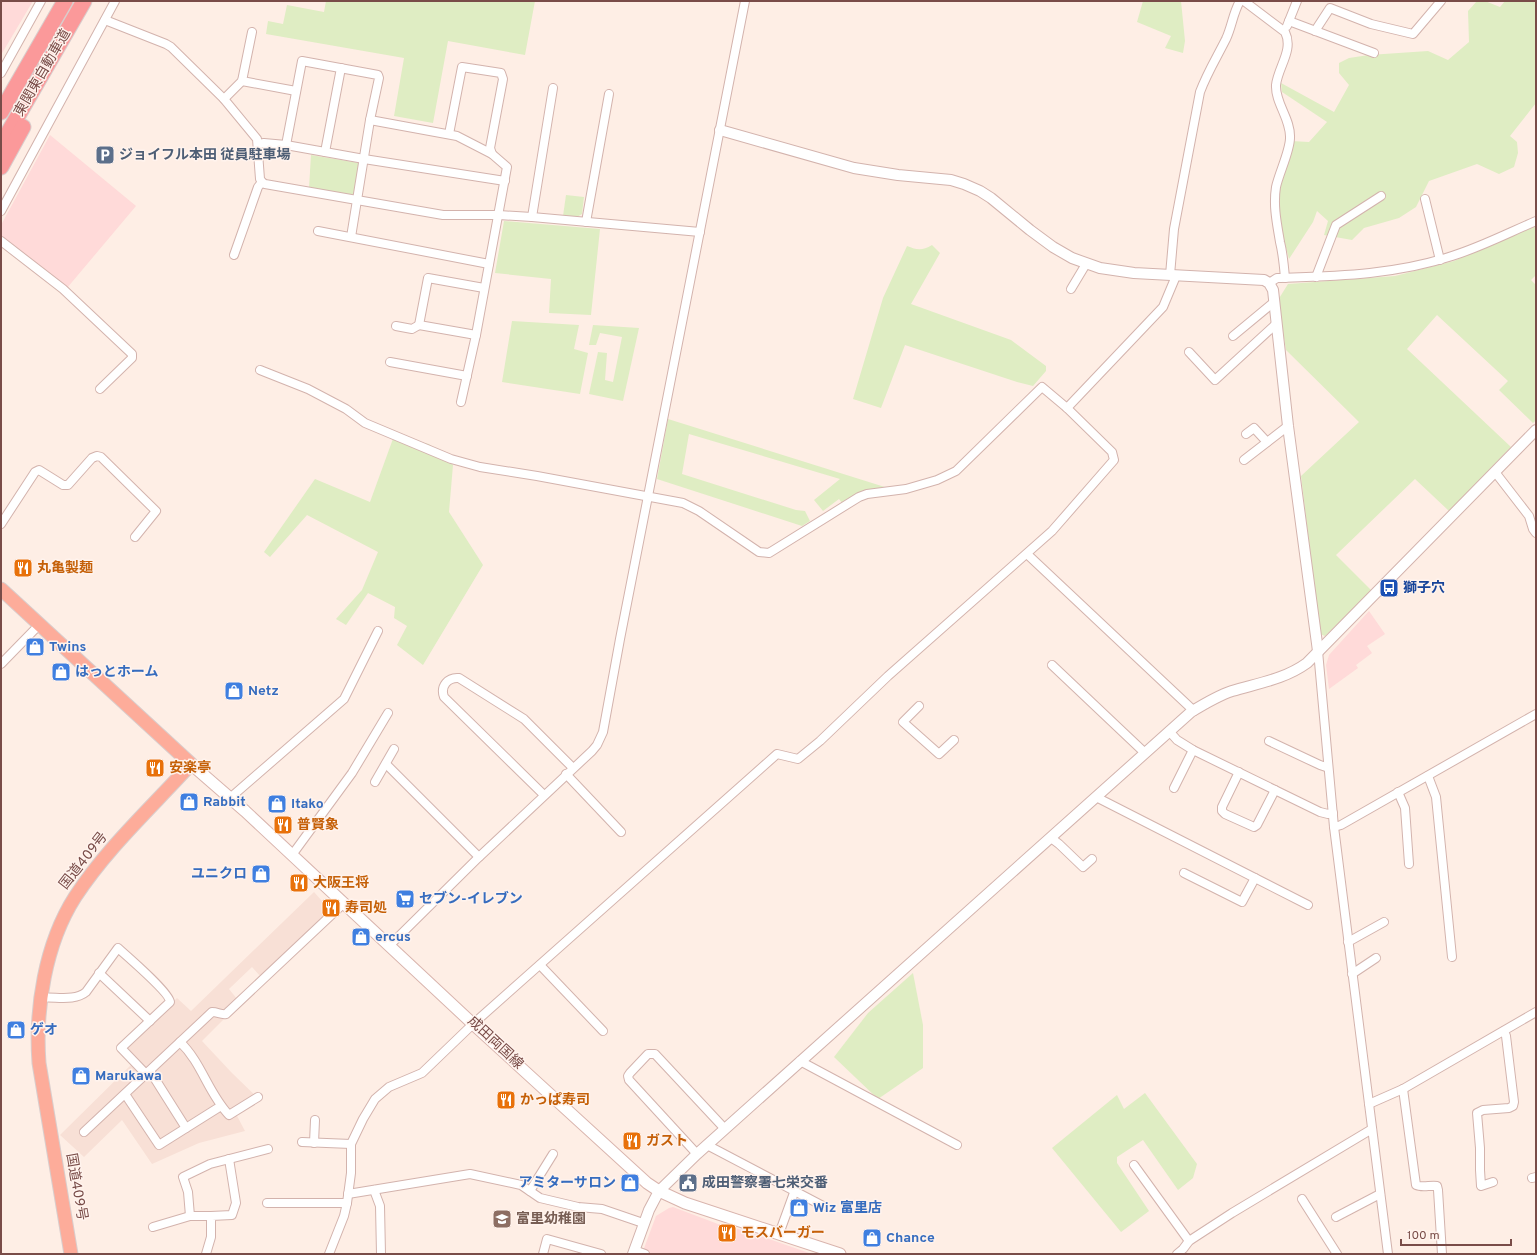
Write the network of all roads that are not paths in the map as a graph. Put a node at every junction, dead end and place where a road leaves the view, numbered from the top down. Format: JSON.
{"nodes":[{"id":1,"x":41,"y":1,"type":"edge"},
{"id":2,"x":65,"y":1,"type":"edge"},
{"id":3,"x":84,"y":1,"type":"edge"},
{"id":4,"x":115,"y":1,"type":"edge"},
{"id":5,"x":745,"y":1,"type":"edge"},
{"id":6,"x":1240,"y":1,"type":"edge"},
{"id":7,"x":1244,"y":1,"type":"edge"},
{"id":8,"x":1297,"y":1,"type":"edge"},
{"id":9,"x":1441,"y":1,"type":"edge"},
{"id":10,"x":105,"y":20,"type":"junction"},
{"id":11,"x":1289,"y":22,"type":"junction"},
{"id":12,"x":1315,"y":31,"type":"junction"},
{"id":13,"x":252,"y":32,"type":"dead end"},
{"id":14,"x":1285,"y":32,"type":"junction"},
{"id":15,"x":64,"y":38,"type":"junction"},
{"id":16,"x":1374,"y":53,"type":"dead end"},
{"id":17,"x":341,"y":68,"type":"junction"},
{"id":18,"x":1,"y":73,"type":"edge"},
{"id":19,"x":242,"y":81,"type":"junction"},
{"id":20,"x":553,"y":88,"type":"dead end"},
{"id":21,"x":296,"y":91,"type":"junction"},
{"id":22,"x":608,"y":94,"type":"dead end"},
{"id":23,"x":224,"y":99,"type":"junction"},
{"id":24,"x":1,"y":112,"type":"edge"},
{"id":25,"x":370,"y":120,"type":"junction"},
{"id":26,"x":720,"y":130,"type":"junction"},
{"id":27,"x":449,"y":134,"type":"junction"},
{"id":28,"x":258,"y":144,"type":"junction"},
{"id":29,"x":1,"y":145,"type":"edge"},
{"id":30,"x":286,"y":145,"type":"junction"},
{"id":31,"x":325,"y":152,"type":"junction"},
{"id":32,"x":492,"y":154,"type":"junction"},
{"id":33,"x":364,"y":159,"type":"junction"},
{"id":34,"x":1,"y":167,"type":"edge"},
{"id":35,"x":505,"y":181,"type":"junction"},
{"id":36,"x":262,"y":182,"type":"junction"},
{"id":37,"x":1381,"y":196,"type":"dead end"},
{"id":38,"x":358,"y":199,"type":"junction"},
{"id":39,"x":1425,"y":199,"type":"dead end"},
{"id":40,"x":1,"y":211,"type":"edge"},
{"id":41,"x":499,"y":215,"type":"junction"},
{"id":42,"x":532,"y":216,"type":"junction"},
{"id":43,"x":1536,"y":221,"type":"edge"},
{"id":44,"x":586,"y":222,"type":"junction"},
{"id":45,"x":318,"y":231,"type":"dead end"},
{"id":46,"x":700,"y":232,"type":"junction"},
{"id":47,"x":351,"y":238,"type":"junction"},
{"id":48,"x":1,"y":241,"type":"edge"},
{"id":49,"x":234,"y":255,"type":"dead end"},
{"id":50,"x":1440,"y":260,"type":"junction"},
{"id":51,"x":489,"y":264,"type":"junction"},
{"id":52,"x":1086,"y":264,"type":"junction"},
{"id":53,"x":1173,"y":276,"type":"junction"},
{"id":54,"x":1316,"y":277,"type":"junction"},
{"id":55,"x":1285,"y":278,"type":"junction"},
{"id":56,"x":1269,"y":283,"type":"junction"},
{"id":57,"x":484,"y":288,"type":"junction"},
{"id":58,"x":1071,"y":289,"type":"dead end"},
{"id":59,"x":1274,"y":302,"type":"junction"},
{"id":60,"x":419,"y":324,"type":"junction"},
{"id":61,"x":1276,"y":324,"type":"junction"},
{"id":62,"x":396,"y":326,"type":"dead end"},
{"id":63,"x":476,"y":335,"type":"junction"},
{"id":64,"x":1233,"y":336,"type":"dead end"},
{"id":65,"x":1190,"y":352,"type":"dead end"},
{"id":66,"x":390,"y":362,"type":"dead end"},
{"id":67,"x":260,"y":370,"type":"dead end"},
{"id":68,"x":467,"y":376,"type":"junction"},
{"id":69,"x":100,"y":390,"type":"dead end"},
{"id":70,"x":460,"y":402,"type":"dead end"},
{"id":71,"x":1067,"y":408,"type":"junction"},
{"id":72,"x":1288,"y":426,"type":"junction"},
{"id":73,"x":1536,"y":430,"type":"edge"},
{"id":74,"x":1246,"y":434,"type":"dead end"},
{"id":75,"x":1267,"y":442,"type":"junction"},
{"id":76,"x":1244,"y":460,"type":"dead end"},
{"id":77,"x":1495,"y":472,"type":"junction"},
{"id":78,"x":648,"y":496,"type":"junction"},
{"id":79,"x":1,"y":524,"type":"edge"},
{"id":80,"x":1536,"y":533,"type":"edge"},
{"id":81,"x":135,"y":537,"type":"dead end"},
{"id":82,"x":1027,"y":554,"type":"junction"},
{"id":83,"x":1,"y":589,"type":"edge"},
{"id":84,"x":39,"y":625,"type":"junction"},
{"id":85,"x":378,"y":631,"type":"dead end"},
{"id":86,"x":1318,"y":651,"type":"junction"},
{"id":87,"x":1,"y":664,"type":"edge"},
{"id":88,"x":1052,"y":665,"type":"dead end"},
{"id":89,"x":919,"y":706,"type":"dead end"},
{"id":90,"x":1194,"y":710,"type":"junction"},
{"id":91,"x":388,"y":713,"type":"dead end"},
{"id":92,"x":1536,"y":714,"type":"edge"},
{"id":93,"x":1169,"y":731,"type":"junction"},
{"id":94,"x":954,"y":740,"type":"dead end"},
{"id":95,"x":1269,"y":741,"type":"dead end"},
{"id":96,"x":394,"y":749,"type":"dead end"},
{"id":97,"x":1193,"y":750,"type":"junction"},
{"id":98,"x":1145,"y":753,"type":"junction"},
{"id":99,"x":191,"y":764,"type":"junction"},
{"id":100,"x":386,"y":764,"type":"junction"},
{"id":101,"x":1328,"y":766,"type":"junction"},
{"id":102,"x":573,"y":768,"type":"junction"},
{"id":103,"x":1239,"y":772,"type":"junction"},
{"id":104,"x":566,"y":774,"type":"junction"},
{"id":105,"x":1428,"y":776,"type":"junction"},
{"id":106,"x":375,"y":782,"type":"dead end"},
{"id":107,"x":1174,"y":788,"type":"dead end"},
{"id":108,"x":1275,"y":790,"type":"junction"},
{"id":109,"x":1398,"y":792,"type":"junction"},
{"id":110,"x":544,"y":795,"type":"junction"},
{"id":111,"x":1096,"y":797,"type":"junction"},
{"id":112,"x":230,"y":798,"type":"junction"},
{"id":113,"x":1333,"y":813,"type":"junction"},
{"id":114,"x":1334,"y":827,"type":"junction"},
{"id":115,"x":621,"y":832,"type":"dead end"},
{"id":116,"x":1051,"y":838,"type":"junction"},
{"id":117,"x":292,"y":855,"type":"junction"},
{"id":118,"x":479,"y":857,"type":"junction"},
{"id":119,"x":1092,"y":859,"type":"dead end"},
{"id":120,"x":1409,"y":864,"type":"dead end"},
{"id":121,"x":1184,"y":873,"type":"dead end"},
{"id":122,"x":1255,"y":878,"type":"junction"},
{"id":123,"x":344,"y":903,"type":"junction"},
{"id":124,"x":1308,"y":905,"type":"dead end"},
{"id":125,"x":1384,"y":922,"type":"dead end"},
{"id":126,"x":1348,"y":942,"type":"junction"},
{"id":127,"x":389,"y":946,"type":"junction"},
{"id":128,"x":1452,"y":957,"type":"dead end"},
{"id":129,"x":1376,"y":958,"type":"dead end"},
{"id":130,"x":540,"y":965,"type":"junction"},
{"id":131,"x":99,"y":974,"type":"junction"},
{"id":132,"x":1352,"y":974,"type":"junction"},
{"id":133,"x":40,"y":998,"type":"junction"},
{"id":134,"x":1536,"y":1012,"type":"edge"},
{"id":135,"x":150,"y":1021,"type":"junction"},
{"id":136,"x":473,"y":1024,"type":"junction"},
{"id":137,"x":603,"y":1031,"type":"dead end"},
{"id":138,"x":1504,"y":1031,"type":"junction"},
{"id":139,"x":180,"y":1042,"type":"junction"},
{"id":140,"x":800,"y":1061,"type":"junction"},
{"id":141,"x":148,"y":1073,"type":"junction"},
{"id":142,"x":1403,"y":1089,"type":"junction"},
{"id":143,"x":125,"y":1094,"type":"junction"},
{"id":144,"x":258,"y":1097,"type":"dead end"},
{"id":145,"x":1369,"y":1104,"type":"junction"},
{"id":146,"x":221,"y":1106,"type":"junction"},
{"id":147,"x":315,"y":1120,"type":"dead end"},
{"id":148,"x":186,"y":1128,"type":"junction"},
{"id":149,"x":725,"y":1129,"type":"junction"},
{"id":150,"x":1372,"y":1129,"type":"junction"},
{"id":151,"x":84,"y":1132,"type":"dead end"},
{"id":152,"x":302,"y":1142,"type":"dead end"},
{"id":153,"x":314,"y":1143,"type":"junction"},
{"id":154,"x":351,"y":1144,"type":"junction"},
{"id":155,"x":707,"y":1145,"type":"junction"},
{"id":156,"x":957,"y":1145,"type":"dead end"},
{"id":157,"x":268,"y":1149,"type":"dead end"},
{"id":158,"x":553,"y":1154,"type":"dead end"},
{"id":159,"x":697,"y":1154,"type":"junction"},
{"id":160,"x":229,"y":1159,"type":"junction"},
{"id":161,"x":1134,"y":1165,"type":"dead end"},
{"id":162,"x":1493,"y":1182,"type":"dead end"},
{"id":163,"x":374,"y":1190,"type":"junction"},
{"id":164,"x":795,"y":1190,"type":"junction"},
{"id":165,"x":530,"y":1191,"type":"junction"},
{"id":166,"x":659,"y":1191,"type":"junction"},
{"id":167,"x":348,"y":1194,"type":"junction"},
{"id":168,"x":1380,"y":1194,"type":"junction"},
{"id":169,"x":1302,"y":1199,"type":"dead end"},
{"id":170,"x":267,"y":1203,"type":"dead end"},
{"id":171,"x":347,"y":1203,"type":"junction"},
{"id":172,"x":823,"y":1206,"type":"dead end"},
{"id":173,"x":190,"y":1216,"type":"junction"},
{"id":174,"x":211,"y":1216,"type":"junction"},
{"id":175,"x":1336,"y":1217,"type":"dead end"},
{"id":176,"x":643,"y":1223,"type":"junction"},
{"id":177,"x":153,"y":1226,"type":"dead end"},
{"id":178,"x":779,"y":1234,"type":"junction"},
{"id":179,"x":1189,"y":1241,"type":"junction"},
{"id":180,"x":634,"y":1252,"type":"edge"},
{"id":181,"x":1182,"y":1252,"type":"edge"},
{"id":182,"x":71,"y":1254,"type":"edge"},
{"id":183,"x":206,"y":1254,"type":"edge"},
{"id":184,"x":329,"y":1254,"type":"edge"},
{"id":185,"x":381,"y":1254,"type":"edge"},
{"id":186,"x":543,"y":1254,"type":"edge"},
{"id":187,"x":601,"y":1254,"type":"edge"},
{"id":188,"x":645,"y":1254,"type":"edge"},
{"id":189,"x":840,"y":1254,"type":"edge"},
{"id":190,"x":1337,"y":1254,"type":"edge"},
{"id":191,"x":1388,"y":1254,"type":"edge"},
{"id":192,"x":1442,"y":1254,"type":"edge"}],
"edges":[{"from":1,"to":18,"type":"street"},
{"from":2,"to":24,"type":"highway","name":"東関東自動車道"},
{"from":3,"to":15,"type":"highway","name":"東関東自動車道"},
{"from":4,"to":10,"type":"street"},
{"from":5,"to":26,"type":"street"},
{"from":6,"to":53,"type":"street"},
{"from":7,"to":14,"type":"street"},
{"from":8,"to":11,"type":"street"},
{"from":9,"to":12,"type":"street"},
{"from":10,"to":23,"type":"street"},
{"from":10,"to":40,"type":"street"},
{"from":11,"to":12,"type":"street"},
{"from":11,"to":14,"type":"street"},
{"from":12,"to":16,"type":"street"},
{"from":13,"to":19,"type":"street"},
{"from":14,"to":55,"type":"street"},
{"from":15,"to":29,"type":"highway","name":"東関東自動車道"},
{"from":15,"to":34,"type":"highway"},
{"from":17,"to":21,"type":"street"},
{"from":17,"to":25,"type":"street"},
{"from":17,"to":31,"type":"street"},
{"from":19,"to":21,"type":"street"},
{"from":19,"to":23,"type":"street"},
{"from":20,"to":42,"type":"street"},
{"from":21,"to":30,"type":"street"},
{"from":22,"to":44,"type":"street"},
{"from":23,"to":28,"type":"street"},
{"from":25,"to":27,"type":"street"},
{"from":25,"to":33,"type":"street"},
{"from":26,"to":46,"type":"street"},
{"from":26,"to":52,"type":"street"},
{"from":27,"to":32,"type":"street"},
{"from":27,"to":32,"type":"street"},
{"from":28,"to":30,"type":"street"},
{"from":28,"to":36,"type":"street"},
{"from":30,"to":31,"type":"street"},
{"from":31,"to":33,"type":"street"},
{"from":32,"to":35,"type":"street"},
{"from":33,"to":35,"type":"street"},
{"from":33,"to":38,"type":"street"},
{"from":35,"to":41,"type":"street"},
{"from":36,"to":38,"type":"street"},
{"from":36,"to":49,"type":"street"},
{"from":37,"to":54,"type":"street"},
{"from":38,"to":41,"type":"street"},
{"from":38,"to":47,"type":"street"},
{"from":39,"to":50,"type":"street"},
{"from":41,"to":42,"type":"street"},
{"from":41,"to":51,"type":"street"},
{"from":42,"to":44,"type":"street"},
{"from":43,"to":50,"type":"street"},
{"from":44,"to":46,"type":"street"},
{"from":45,"to":47,"type":"street"},
{"from":46,"to":78,"type":"street"},
{"from":47,"to":51,"type":"street"},
{"from":48,"to":69,"type":"street"},
{"from":50,"to":54,"type":"street"},
{"from":51,"to":57,"type":"street"},
{"from":52,"to":53,"type":"street"},
{"from":52,"to":58,"type":"street"},
{"from":53,"to":56,"type":"street"},
{"from":53,"to":71,"type":"street"},
{"from":54,"to":55,"type":"street"},
{"from":55,"to":56,"type":"street"},
{"from":56,"to":59,"type":"street"},
{"from":57,"to":60,"type":"street"},
{"from":57,"to":63,"type":"street"},
{"from":59,"to":61,"type":"street"},
{"from":59,"to":64,"type":"street"},
{"from":60,"to":62,"type":"street"},
{"from":60,"to":63,"type":"street"},
{"from":61,"to":65,"type":"street"},
{"from":61,"to":72,"type":"street"},
{"from":63,"to":68,"type":"street"},
{"from":66,"to":68,"type":"street"},
{"from":67,"to":78,"type":"street"},
{"from":68,"to":70,"type":"street"},
{"from":71,"to":78,"type":"street"},
{"from":71,"to":82,"type":"street"},
{"from":72,"to":75,"type":"street"},
{"from":72,"to":86,"type":"street"},
{"from":73,"to":77,"type":"street"},
{"from":74,"to":75,"type":"street"},
{"from":75,"to":76,"type":"street"},
{"from":77,"to":80,"type":"street"},
{"from":77,"to":86,"type":"street"},
{"from":78,"to":102,"type":"street"},
{"from":79,"to":81,"type":"street"},
{"from":82,"to":90,"type":"street"},
{"from":82,"to":130,"type":"street"},
{"from":83,"to":84,"type":"highway"},
{"from":84,"to":87,"type":"street"},
{"from":84,"to":99,"type":"highway"},
{"from":85,"to":112,"type":"street"},
{"from":86,"to":90,"type":"street"},
{"from":86,"to":101,"type":"street"},
{"from":88,"to":98,"type":"street"},
{"from":89,"to":94,"type":"street"},
{"from":90,"to":93,"type":"street"},
{"from":91,"to":117,"type":"street"},
{"from":92,"to":105,"type":"street"},
{"from":93,"to":97,"type":"street"},
{"from":93,"to":98,"type":"street"},
{"from":95,"to":101,"type":"street"},
{"from":96,"to":100,"type":"street"},
{"from":97,"to":103,"type":"street"},
{"from":97,"to":107,"type":"street"},
{"from":98,"to":111,"type":"street"},
{"from":99,"to":112,"type":"main road","name":"成田両国線"},
{"from":99,"to":133,"type":"highway","name":"国道409号"},
{"from":100,"to":106,"type":"street"},
{"from":100,"to":118,"type":"street"},
{"from":101,"to":113,"type":"street"},
{"from":102,"to":104,"type":"street"},
{"from":102,"to":110,"type":"street"},
{"from":103,"to":108,"type":"street"},
{"from":103,"to":108,"type":"street"},
{"from":104,"to":110,"type":"street"},
{"from":104,"to":115,"type":"street"},
{"from":105,"to":109,"type":"street"},
{"from":105,"to":128,"type":"street"},
{"from":108,"to":113,"type":"street"},
{"from":109,"to":114,"type":"street"},
{"from":109,"to":120,"type":"street"},
{"from":110,"to":118,"type":"street"},
{"from":111,"to":116,"type":"street"},
{"from":111,"to":122,"type":"street"},
{"from":112,"to":117,"type":"main road","name":"成田両国線"},
{"from":113,"to":114,"type":"street"},
{"from":114,"to":126,"type":"street"},
{"from":116,"to":119,"type":"street"},
{"from":116,"to":140,"type":"street"},
{"from":117,"to":123,"type":"main road","name":"成田両国線"},
{"from":118,"to":127,"type":"street"},
{"from":121,"to":122,"type":"street"},
{"from":122,"to":124,"type":"street"},
{"from":123,"to":127,"type":"main road","name":"成田両国線"},
{"from":123,"to":139,"type":"street"},
{"from":125,"to":126,"type":"street"},
{"from":126,"to":132,"type":"street"},
{"from":127,"to":136,"type":"main road","name":"成田両国線"},
{"from":129,"to":132,"type":"street"},
{"from":130,"to":136,"type":"street"},
{"from":130,"to":137,"type":"street"},
{"from":131,"to":133,"type":"street"},
{"from":131,"to":135,"type":"street"},
{"from":131,"to":135,"type":"street"},
{"from":132,"to":145,"type":"street"},
{"from":133,"to":182,"type":"highway","name":"国道409号"},
{"from":134,"to":138,"type":"street"},
{"from":135,"to":141,"type":"street"},
{"from":136,"to":154,"type":"street"},
{"from":136,"to":166,"type":"main road","name":"成田両国線"},
{"from":138,"to":142,"type":"street"},
{"from":138,"to":162,"type":"street"},
{"from":139,"to":141,"type":"street"},
{"from":139,"to":146,"type":"street"},
{"from":140,"to":149,"type":"street"},
{"from":140,"to":156,"type":"street"},
{"from":141,"to":143,"type":"street"},
{"from":141,"to":148,"type":"street"},
{"from":142,"to":145,"type":"street"},
{"from":142,"to":192,"type":"street"},
{"from":143,"to":148,"type":"street"},
{"from":143,"to":151,"type":"street"},
{"from":144,"to":146,"type":"street"},
{"from":145,"to":150,"type":"street"},
{"from":146,"to":148,"type":"street"},
{"from":147,"to":153,"type":"street"},
{"from":149,"to":155,"type":"street"},
{"from":149,"to":159,"type":"street"},
{"from":150,"to":168,"type":"street"},
{"from":150,"to":179,"type":"street"},
{"from":152,"to":153,"type":"street"},
{"from":153,"to":154,"type":"street"},
{"from":154,"to":167,"type":"street"},
{"from":155,"to":159,"type":"street"},
{"from":155,"to":164,"type":"street"},
{"from":157,"to":160,"type":"street"},
{"from":158,"to":165,"type":"street"},
{"from":159,"to":166,"type":"street"},
{"from":160,"to":173,"type":"street"},
{"from":160,"to":174,"type":"street"},
{"from":161,"to":179,"type":"street"},
{"from":163,"to":165,"type":"street"},
{"from":163,"to":167,"type":"street"},
{"from":163,"to":185,"type":"street"},
{"from":164,"to":172,"type":"street"},
{"from":164,"to":178,"type":"street"},
{"from":165,"to":176,"type":"street"},
{"from":166,"to":176,"type":"street"},
{"from":166,"to":178,"type":"main road","name":"成田両国線"},
{"from":167,"to":171,"type":"street"},
{"from":168,"to":175,"type":"street"},
{"from":168,"to":191,"type":"street"},
{"from":169,"to":190,"type":"street"},
{"from":170,"to":171,"type":"street"},
{"from":171,"to":184,"type":"street"},
{"from":173,"to":174,"type":"street"},
{"from":173,"to":177,"type":"street"},
{"from":174,"to":183,"type":"street"},
{"from":176,"to":180,"type":"street"},
{"from":178,"to":189,"type":"main road","name":"成田両国線"},
{"from":179,"to":181,"type":"street"},
{"from":180,"to":188,"type":"street"},
{"from":186,"to":187,"type":"street"}]}
